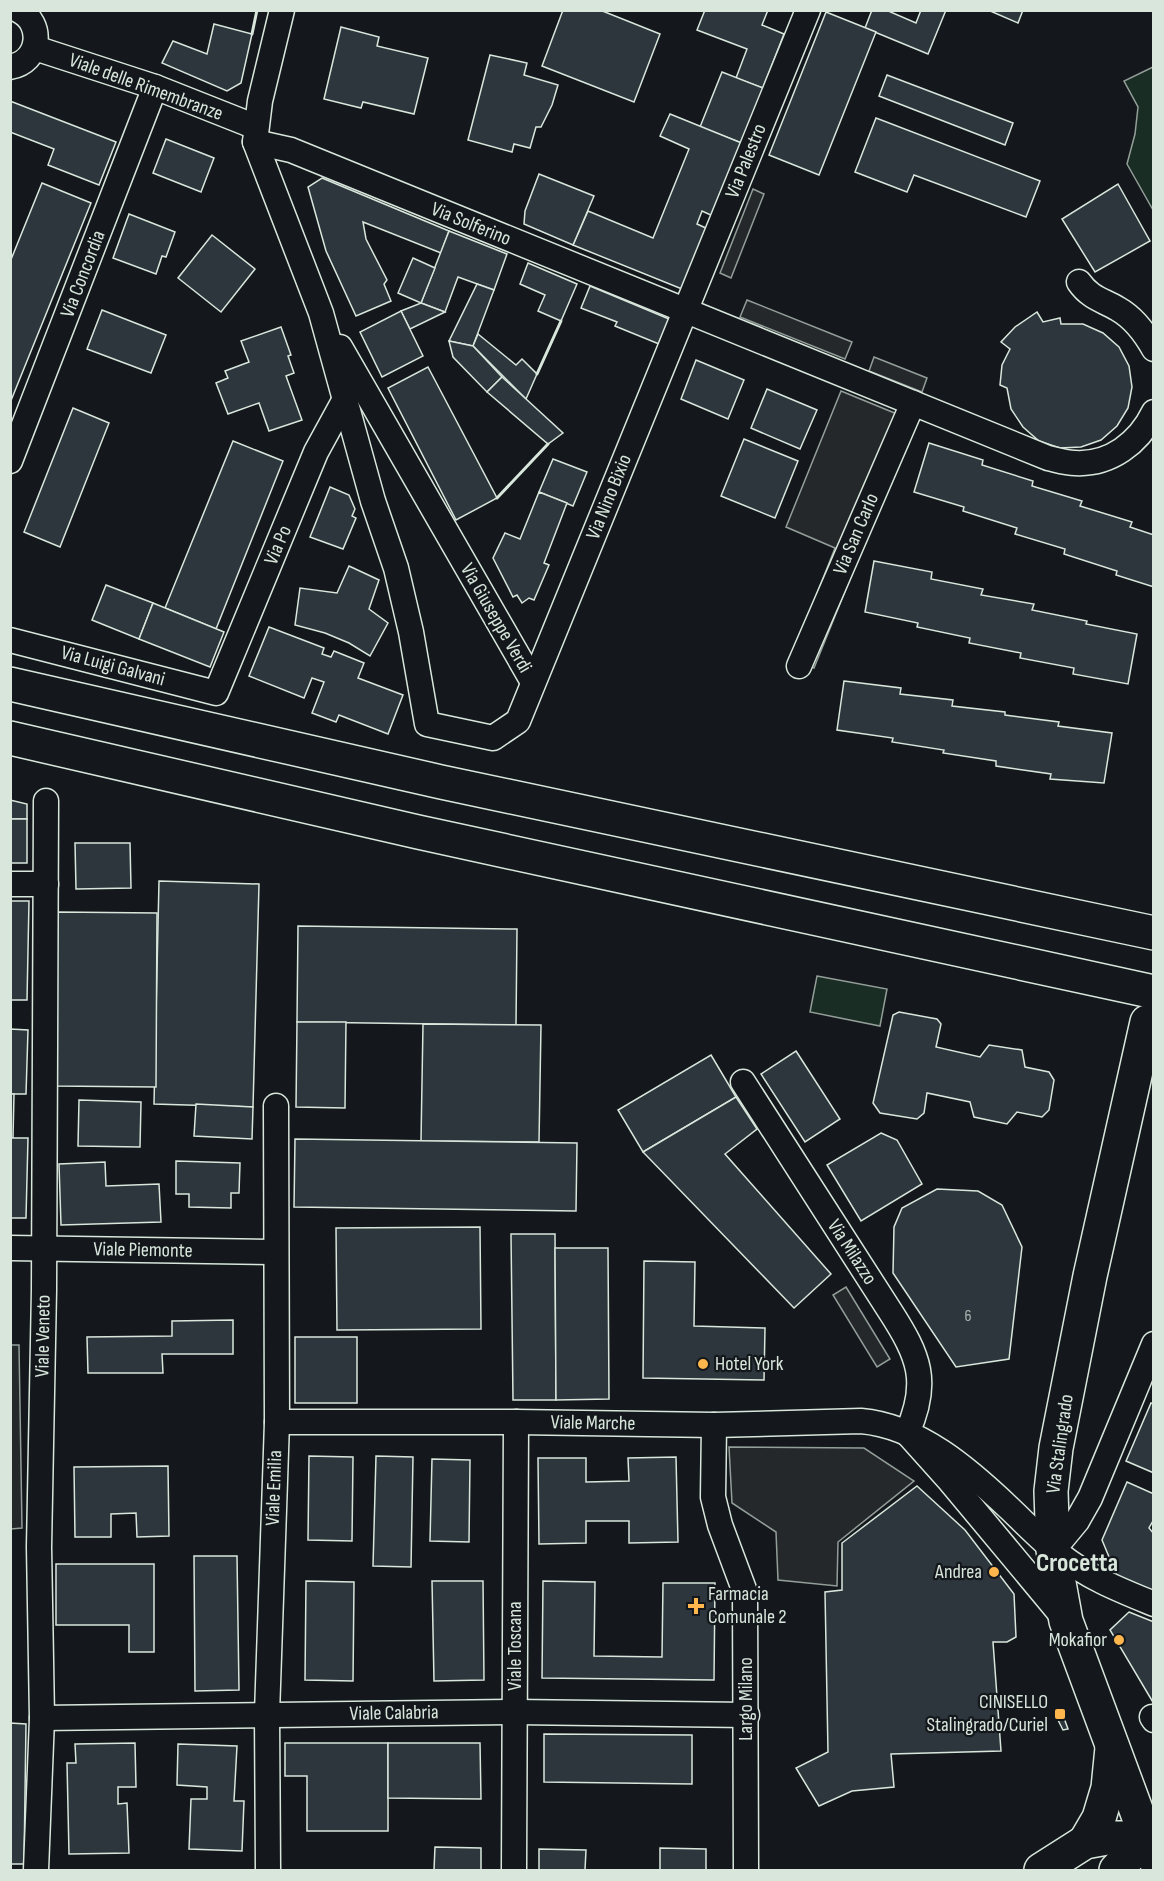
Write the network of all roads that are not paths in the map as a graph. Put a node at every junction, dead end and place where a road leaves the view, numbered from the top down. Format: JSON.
{"nodes":[{"id":1,"x":18,"y":10,"type":"edge"},
{"id":2,"x":282,"y":10,"type":"edge"},
{"id":3,"x":808,"y":10,"type":"edge"},
{"id":4,"x":35,"y":48,"type":"junction"},
{"id":5,"x":10,"y":67,"type":"edge"},
{"id":6,"x":155,"y":87,"type":"junction"},
{"id":7,"x":255,"y":134,"type":"junction"},
{"id":8,"x":1079,"y":282,"type":"dead end"},
{"id":9,"x":685,"y":312,"type":"junction"},
{"id":10,"x":321,"y":313,"type":"junction"},
{"id":11,"x":1154,"y":349,"type":"edge"},
{"id":12,"x":345,"y":399,"type":"junction"},
{"id":13,"x":913,"y":403,"type":"junction"},
{"id":14,"x":1154,"y":412,"type":"edge"},
{"id":15,"x":10,"y":461,"type":"edge"},
{"id":16,"x":363,"y":466,"type":"junction"},
{"id":17,"x":308,"y":472,"type":"junction"},
{"id":18,"x":10,"y":640,"type":"edge"},
{"id":19,"x":799,"y":666,"type":"dead end"},
{"id":20,"x":533,"y":682,"type":"junction"},
{"id":21,"x":10,"y":684,"type":"edge"},
{"id":22,"x":216,"y":693,"type":"joint"},
{"id":23,"x":10,"y":738,"type":"edge"},
{"id":24,"x":46,"y":801,"type":"dead end"},
{"id":25,"x":10,"y":884,"type":"edge"},
{"id":26,"x":46,"y":884,"type":"junction"},
{"id":27,"x":1154,"y":933,"type":"edge"},
{"id":28,"x":1150,"y":1007,"type":"edge"},
{"id":29,"x":743,"y":1083,"type":"dead end"},
{"id":30,"x":276,"y":1106,"type":"dead end"},
{"id":31,"x":10,"y":1248,"type":"edge"},
{"id":32,"x":43,"y":1248,"type":"junction"},
{"id":33,"x":275,"y":1252,"type":"junction"},
{"id":34,"x":1154,"y":1344,"type":"edge"},
{"id":35,"x":277,"y":1422,"type":"junction"},
{"id":36,"x":516,"y":1422,"type":"junction"},
{"id":37,"x":714,"y":1425,"type":"junction"},
{"id":38,"x":907,"y":1433,"type":"junction"},
{"id":39,"x":1053,"y":1550,"type":"junction"},
{"id":40,"x":1154,"y":1604,"type":"edge"},
{"id":41,"x":1066,"y":1621,"type":"junction"},
{"id":42,"x":515,"y":1712,"type":"junction"},
{"id":43,"x":267,"y":1714,"type":"junction"},
{"id":44,"x":747,"y":1715,"type":"junction"},
{"id":45,"x":42,"y":1718,"type":"junction"},
{"id":46,"x":1112,"y":1748,"type":"junction"},
{"id":47,"x":1085,"y":1842,"type":"junction"},
{"id":48,"x":1150,"y":1848,"type":"edge"},
{"id":49,"x":36,"y":1870,"type":"edge"},
{"id":50,"x":268,"y":1870,"type":"edge"},
{"id":51,"x":514,"y":1870,"type":"edge"},
{"id":52,"x":746,"y":1870,"type":"edge"},
{"id":53,"x":1041,"y":1870,"type":"edge"},
{"id":54,"x":1116,"y":1870,"type":"edge"}],
"edges":[{"from":1,"to":4,"type":"street"},
{"from":2,"to":7,"type":"street"},
{"from":3,"to":9,"type":"street","name":"Via Palestro"},
{"from":4,"to":5,"type":"street"},
{"from":4,"to":6,"type":"street","name":"Viale delle Rimembranze"},
{"from":6,"to":7,"type":"street","name":"Viale delle Rimembranze"},
{"from":6,"to":15,"type":"street","name":"Via Concordia"},
{"from":7,"to":9,"type":"street","name":"Via Solferino"},
{"from":7,"to":10,"type":"street","name":"Via Giuseppe Verdi"},
{"from":8,"to":11,"type":"street"},
{"from":9,"to":13,"type":"street"},
{"from":9,"to":20,"type":"street","name":"Via Nino Bixio"},
{"from":10,"to":12,"type":"street","name":"Via Giuseppe Verdi"},
{"from":10,"to":20,"type":"street","name":"Via Giuseppe Verdi"},
{"from":12,"to":16,"type":"street","name":"Via Giuseppe Verdi"},
{"from":12,"to":17,"type":"street","name":"Via Po"},
{"from":13,"to":14,"type":"street"},
{"from":13,"to":19,"type":"street","name":"Via San Carlo"},
{"from":16,"to":17,"type":"street"},
{"from":16,"to":20,"type":"street","name":"Via Giuseppe Verdi"},
{"from":17,"to":22,"type":"street","name":"Via Po"},
{"from":18,"to":22,"type":"street","name":"Via Luigi Galvani"},
{"from":21,"to":27,"type":"main road"},
{"from":23,"to":28,"type":"main road"},
{"from":24,"to":26,"type":"street","name":"Viale Veneto"},
{"from":25,"to":26,"type":"street"},
{"from":26,"to":32,"type":"street","name":"Viale Veneto"},
{"from":28,"to":39,"type":"main road","name":"Via Stalingrado"},
{"from":29,"to":38,"type":"street","name":"Via Milazzo"},
{"from":30,"to":33,"type":"street","name":"Viale Emilia"},
{"from":31,"to":32,"type":"street","name":"Viale Piemonte"},
{"from":32,"to":33,"type":"street","name":"Viale Piemonte"},
{"from":32,"to":45,"type":"street","name":"Viale Veneto"},
{"from":33,"to":35,"type":"street","name":"Viale Emilia"},
{"from":34,"to":39,"type":"street"},
{"from":35,"to":36,"type":"street","name":"Viale Marche"},
{"from":35,"to":43,"type":"street","name":"Viale Emilia"},
{"from":36,"to":37,"type":"street","name":"Viale Marche"},
{"from":36,"to":42,"type":"street","name":"Viale Toscana"},
{"from":37,"to":38,"type":"street","name":"Viale Marche"},
{"from":37,"to":44,"type":"street","name":"Largo Milano"},
{"from":38,"to":39,"type":"street","name":"Viale Marche"},
{"from":38,"to":41,"type":"street","name":"Viale Marche"},
{"from":39,"to":40,"type":"street","name":"Viale Marche"},
{"from":39,"to":41,"type":"main road","name":"Via Stalingrado"},
{"from":41,"to":46,"type":"main road","name":"Via Stalingrado"},
{"from":42,"to":43,"type":"street","name":"Viale Calabria"},
{"from":42,"to":44,"type":"street","name":"Viale Calabria"},
{"from":42,"to":51,"type":"street","name":"Viale Toscana"},
{"from":43,"to":45,"type":"street","name":"Viale Calabria"},
{"from":43,"to":50,"type":"street","name":"Viale Emilia"},
{"from":44,"to":52,"type":"street","name":"Largo Milano"},
{"from":45,"to":49,"type":"street","name":"Viale Veneto"},
{"from":46,"to":47,"type":"main road"},
{"from":46,"to":48,"type":"main road","name":"Via Stalingrado"},
{"from":47,"to":48,"type":"main road"},
{"from":47,"to":53,"type":"main road"},
{"from":48,"to":54,"type":"main road"}]}
